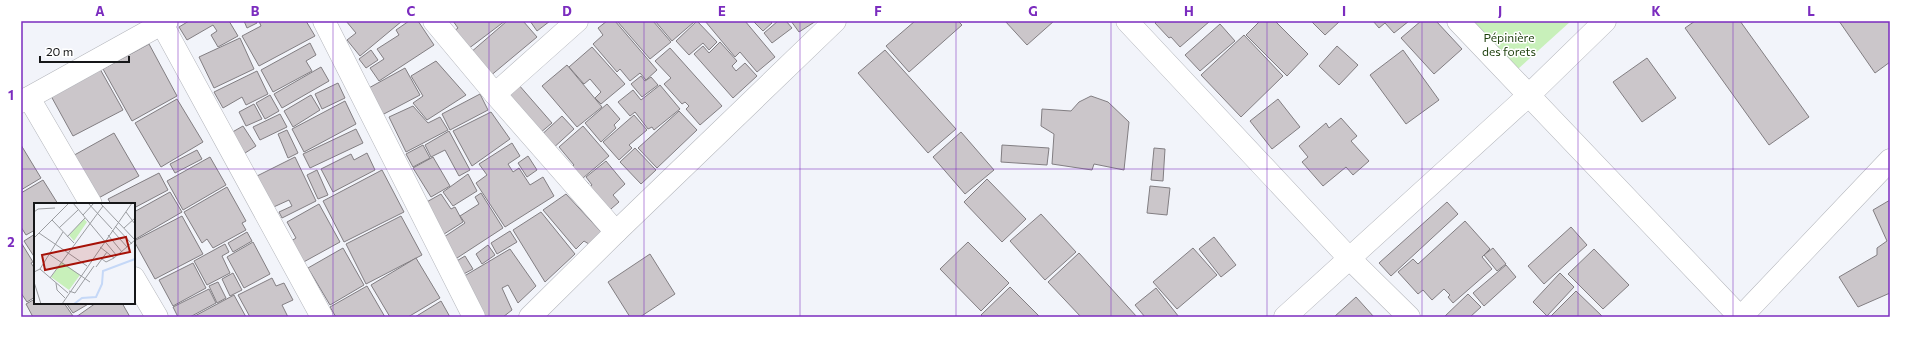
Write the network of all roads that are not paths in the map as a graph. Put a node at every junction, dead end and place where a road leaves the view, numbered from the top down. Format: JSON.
{"nodes":[{"id":1,"x":324,"y":21,"type":"edge"},
{"id":2,"x":434,"y":21,"type":"edge"},
{"id":3,"x":577,"y":21,"type":"edge"},
{"id":4,"x":835,"y":21,"type":"edge"},
{"id":5,"x":1127,"y":21,"type":"edge"},
{"id":6,"x":1458,"y":21,"type":"edge"},
{"id":7,"x":1605,"y":21,"type":"edge"},
{"id":8,"x":165,"y":22,"type":"edge"},
{"id":9,"x":495,"y":94,"type":"junction"},
{"id":10,"x":1529,"y":95,"type":"junction"},
{"id":11,"x":25,"y":100,"type":"edge"},
{"id":12,"x":1890,"y":160,"type":"edge"},
{"id":13,"x":90,"y":203,"type":"edge"},
{"id":14,"x":616,"y":232,"type":"junction"},
{"id":15,"x":1349,"y":258,"type":"junction"},
{"id":16,"x":135,"y":280,"type":"edge"},
{"id":17,"x":157,"y":317,"type":"edge"},
{"id":18,"x":322,"y":317,"type":"edge"},
{"id":19,"x":474,"y":317,"type":"edge"},
{"id":20,"x":530,"y":317,"type":"edge"},
{"id":21,"x":1285,"y":317,"type":"edge"},
{"id":22,"x":1409,"y":317,"type":"edge"},
{"id":23,"x":1741,"y":317,"type":"edge"}],
"edges":[{"from":1,"to":19,"type":"street"},
{"from":2,"to":9,"type":"street"},
{"from":3,"to":9,"type":"street"},
{"from":4,"to":14,"type":"street"},
{"from":5,"to":15,"type":"street"},
{"from":6,"to":10,"type":"street"},
{"from":7,"to":10,"type":"street"},
{"from":8,"to":11,"type":"street"},
{"from":8,"to":18,"type":"street"},
{"from":9,"to":14,"type":"street"},
{"from":10,"to":15,"type":"street"},
{"from":10,"to":23,"type":"street"},
{"from":11,"to":13,"type":"street"},
{"from":12,"to":23,"type":"street"},
{"from":14,"to":20,"type":"street"},
{"from":15,"to":21,"type":"street"},
{"from":15,"to":22,"type":"street"},
{"from":16,"to":17,"type":"street"}]}
